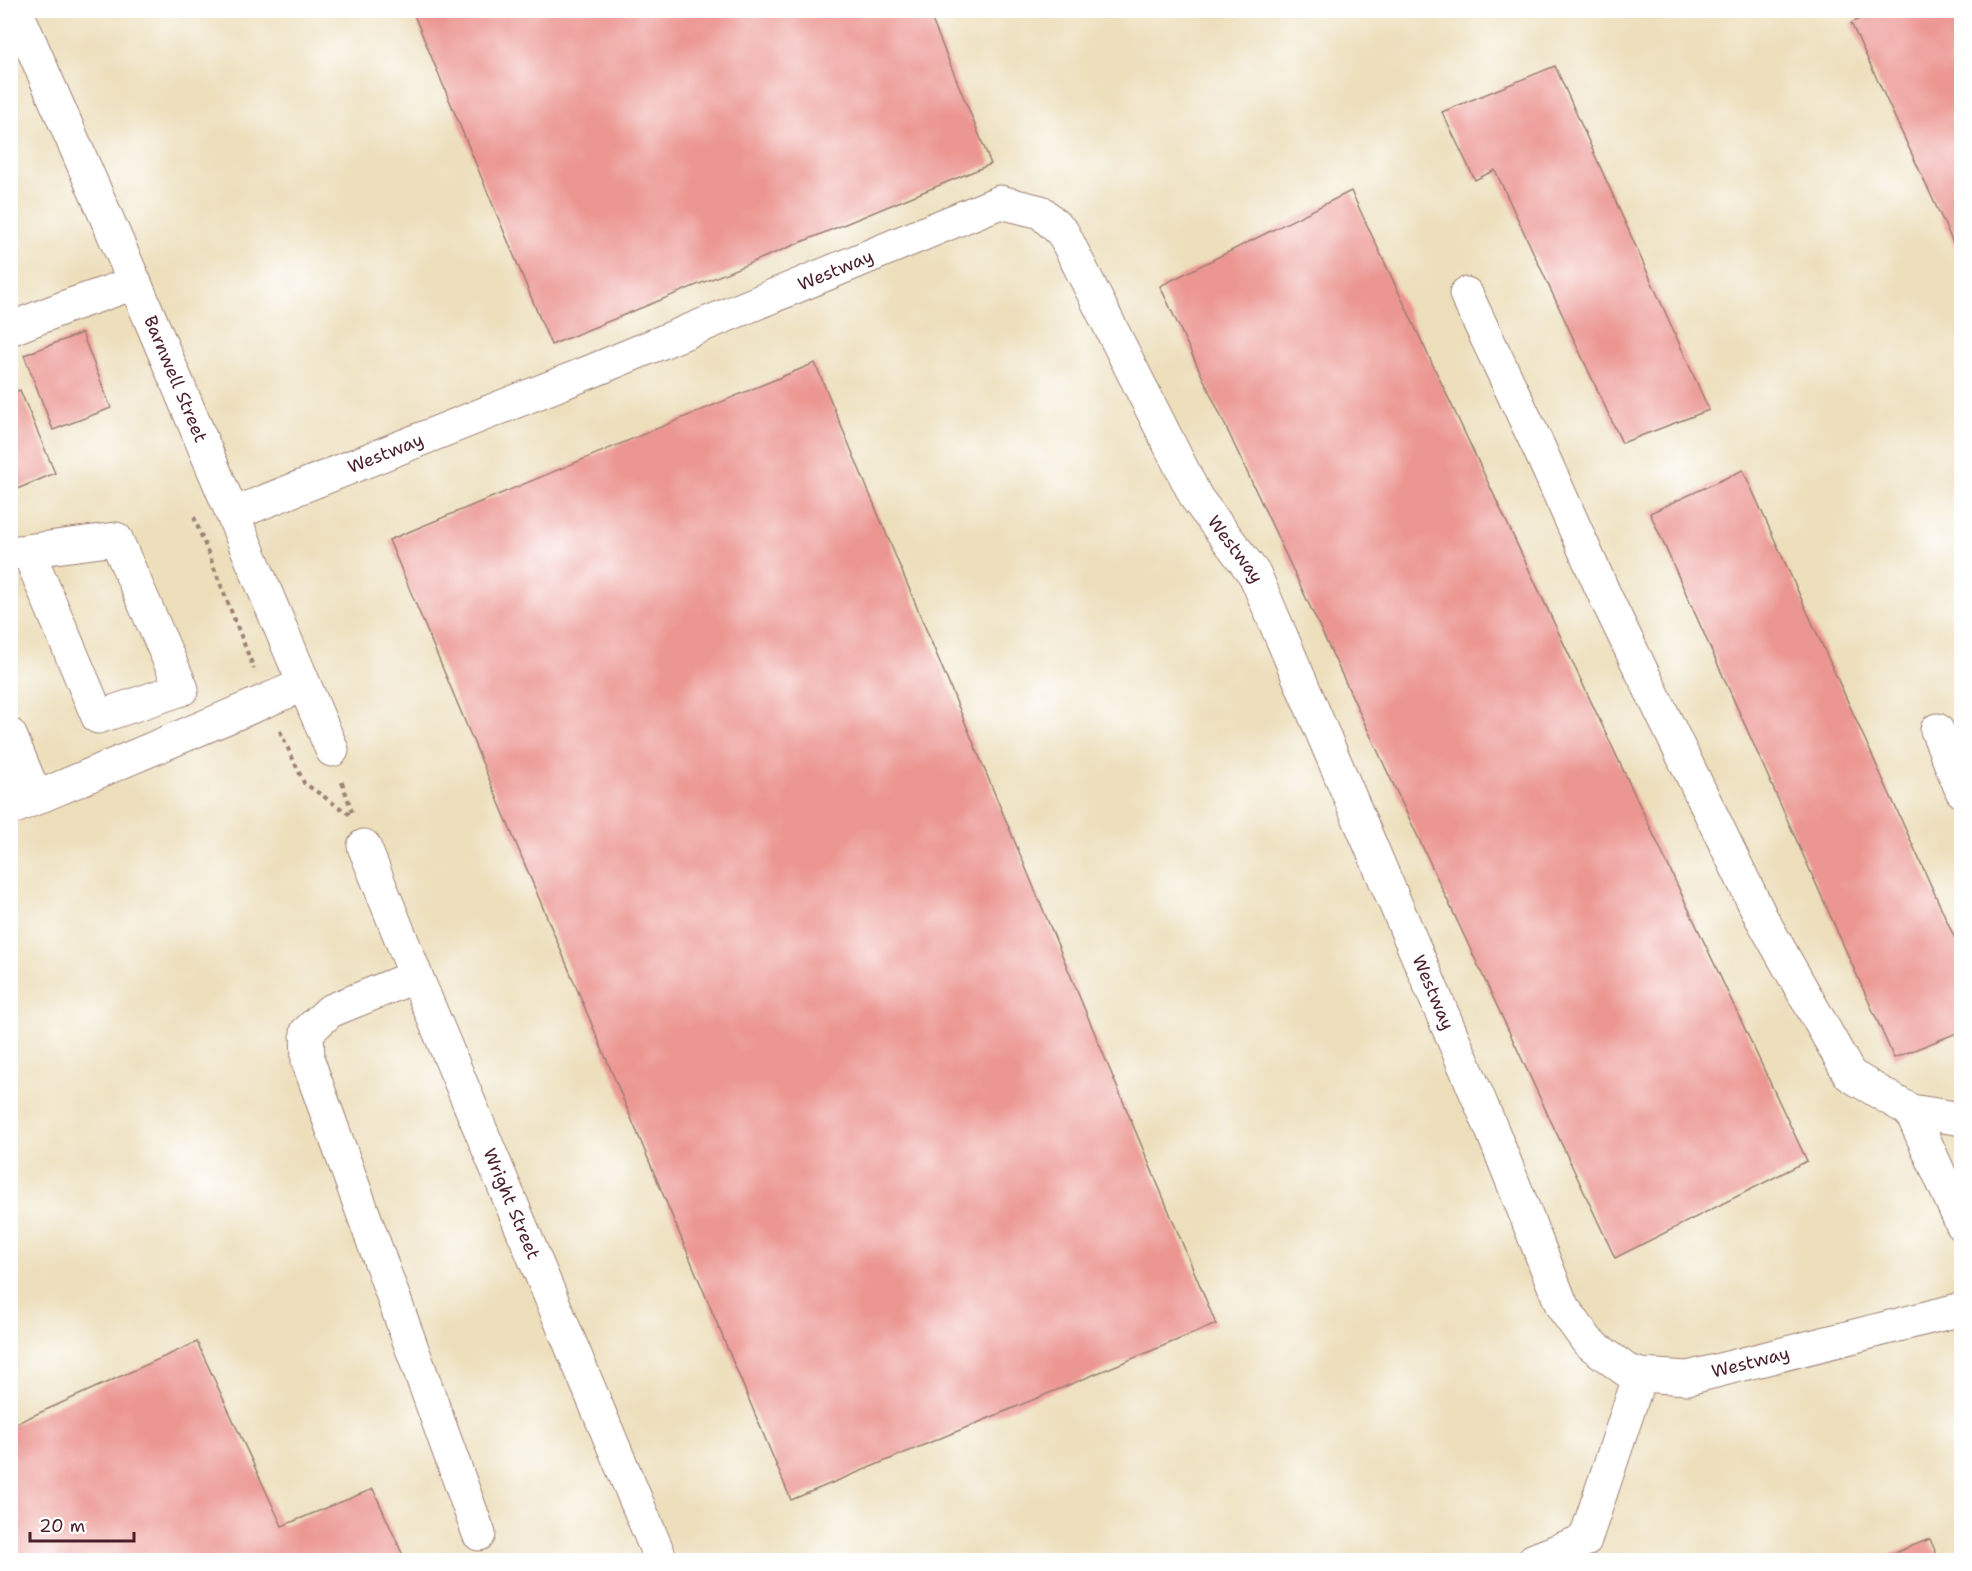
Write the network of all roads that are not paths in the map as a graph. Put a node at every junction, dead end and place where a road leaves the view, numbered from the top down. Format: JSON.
{"nodes":[{"id":1,"x":16,"y":10,"type":"edge"},
{"id":2,"x":135,"y":283,"type":"junction"},
{"id":3,"x":1466,"y":294,"type":"dead end"},
{"id":4,"x":10,"y":329,"type":"edge"},
{"id":5,"x":233,"y":514,"type":"junction"},
{"id":6,"x":19,"y":552,"type":"edge"},
{"id":7,"x":303,"y":685,"type":"junction"},
{"id":8,"x":1937,"y":730,"type":"dead end"},
{"id":9,"x":10,"y":735,"type":"edge"},
{"id":10,"x":332,"y":750,"type":"road end"},
{"id":11,"x":1962,"y":791,"type":"edge"},
{"id":12,"x":23,"y":804,"type":"edge"},
{"id":13,"x":364,"y":846,"type":"road end"},
{"id":14,"x":416,"y":976,"type":"junction"},
{"id":15,"x":1911,"y":1111,"type":"junction"},
{"id":16,"x":1962,"y":1119,"type":"edge"},
{"id":17,"x":1962,"y":1224,"type":"edge"},
{"id":18,"x":1961,"y":1309,"type":"edge"},
{"id":19,"x":1640,"y":1375,"type":"junction"},
{"id":20,"x":479,"y":1534,"type":"dead end"},
{"id":21,"x":1589,"y":1550,"type":"edge"},
{"id":22,"x":661,"y":1560,"type":"edge"},
{"id":23,"x":1534,"y":1560,"type":"edge"}],
"edges":[{"from":1,"to":2,"type":"street","name":"Barnwell Street"},
{"from":2,"to":4,"type":"street"},
{"from":2,"to":5,"type":"street","name":"Barnwell Street"},
{"from":3,"to":15,"type":"street"},
{"from":5,"to":7,"type":"street","name":"Barnwell Street"},
{"from":5,"to":19,"type":"street","name":"Westway"},
{"from":6,"to":6,"type":"street"},
{"from":7,"to":10,"type":"street","name":"Barnwell Street"},
{"from":7,"to":12,"type":"street"},
{"from":8,"to":11,"type":"street"},
{"from":9,"to":12,"type":"street"},
{"from":13,"to":14,"type":"street","name":"Wright Street"},
{"from":14,"to":20,"type":"street"},
{"from":14,"to":22,"type":"street","name":"Wright Street"},
{"from":15,"to":16,"type":"street"},
{"from":15,"to":17,"type":"street"},
{"from":18,"to":19,"type":"street","name":"Westway"},
{"from":19,"to":21,"type":"street"},
{"from":21,"to":23,"type":"street"}]}
